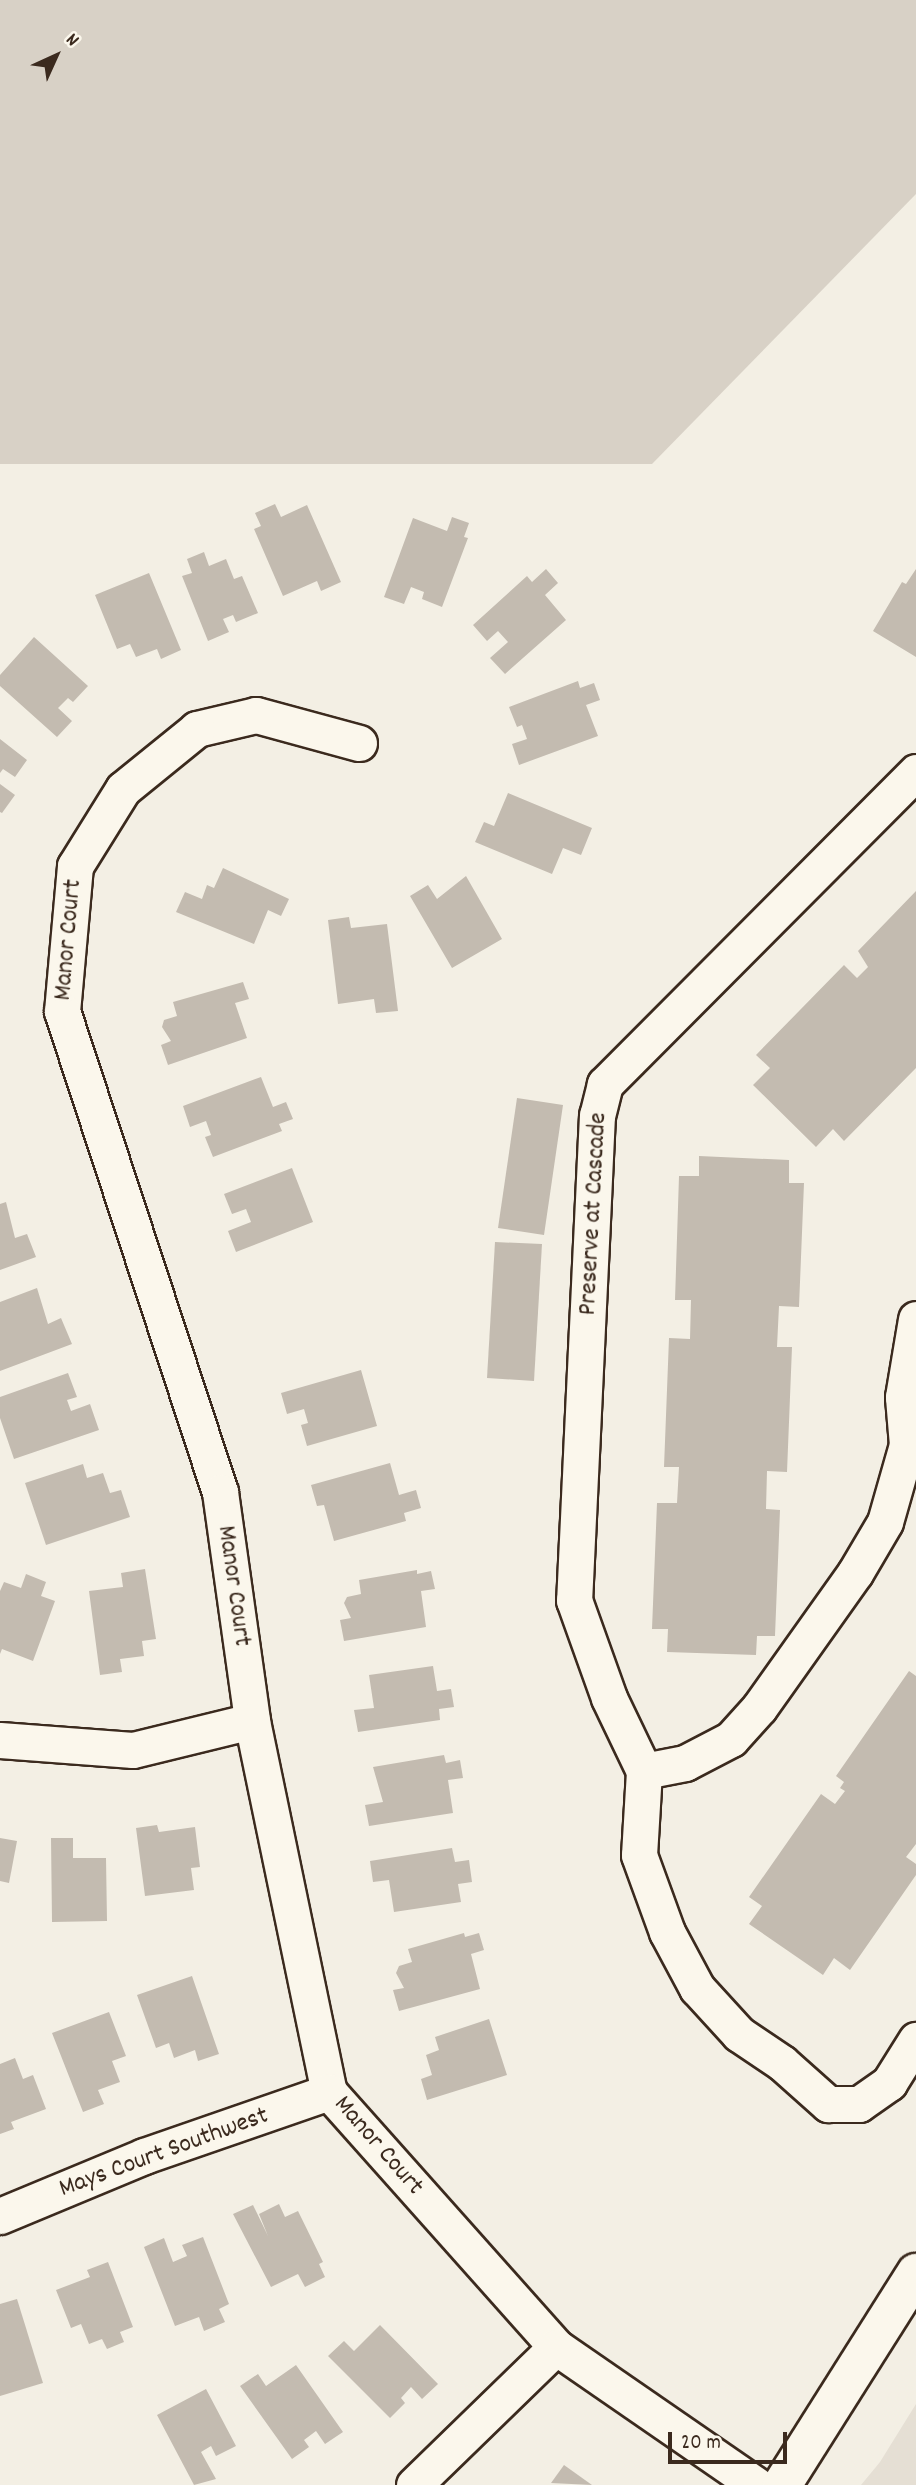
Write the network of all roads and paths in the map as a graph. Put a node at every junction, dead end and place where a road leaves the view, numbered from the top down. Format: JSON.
{"nodes":[{"id":1,"x":359,"y":743,"type":"dead end"},
{"id":2,"x":916,"y":772,"type":"edge"},
{"id":3,"x":916,"y":1319,"type":"edge"},
{"id":4,"x":252,"y":1721,"type":"junction"},
{"id":5,"x":0,"y":1740,"type":"edge"},
{"id":6,"x":644,"y":1771,"type":"junction"},
{"id":7,"x":916,"y":2040,"type":"edge"},
{"id":8,"x":329,"y":2092,"type":"junction"},
{"id":9,"x":0,"y":2216,"type":"edge"},
{"id":10,"x":916,"y":2273,"type":"edge"},
{"id":11,"x":556,"y":2347,"type":"junction"},
{"id":12,"x":414,"y":2485,"type":"edge"},
{"id":13,"x":755,"y":2485,"type":"edge"},
{"id":14,"x":782,"y":2485,"type":"edge"}],
"edges":[{"from":1,"to":4,"type":"street","name":"Manor Court"},
{"from":2,"to":6,"type":"street","name":"Preserve at Cascade"},
{"from":3,"to":6,"type":"street"},
{"from":4,"to":5,"type":"street"},
{"from":4,"to":8,"type":"street","name":"Manor Court"},
{"from":6,"to":7,"type":"street","name":"Preserve at Cascade"},
{"from":8,"to":9,"type":"street","name":"Mays Court Southwest"},
{"from":8,"to":11,"type":"street","name":"Manor Court"},
{"from":10,"to":14,"type":"street"},
{"from":11,"to":12,"type":"street"},
{"from":11,"to":13,"type":"street","name":"Manor Court"}]}
